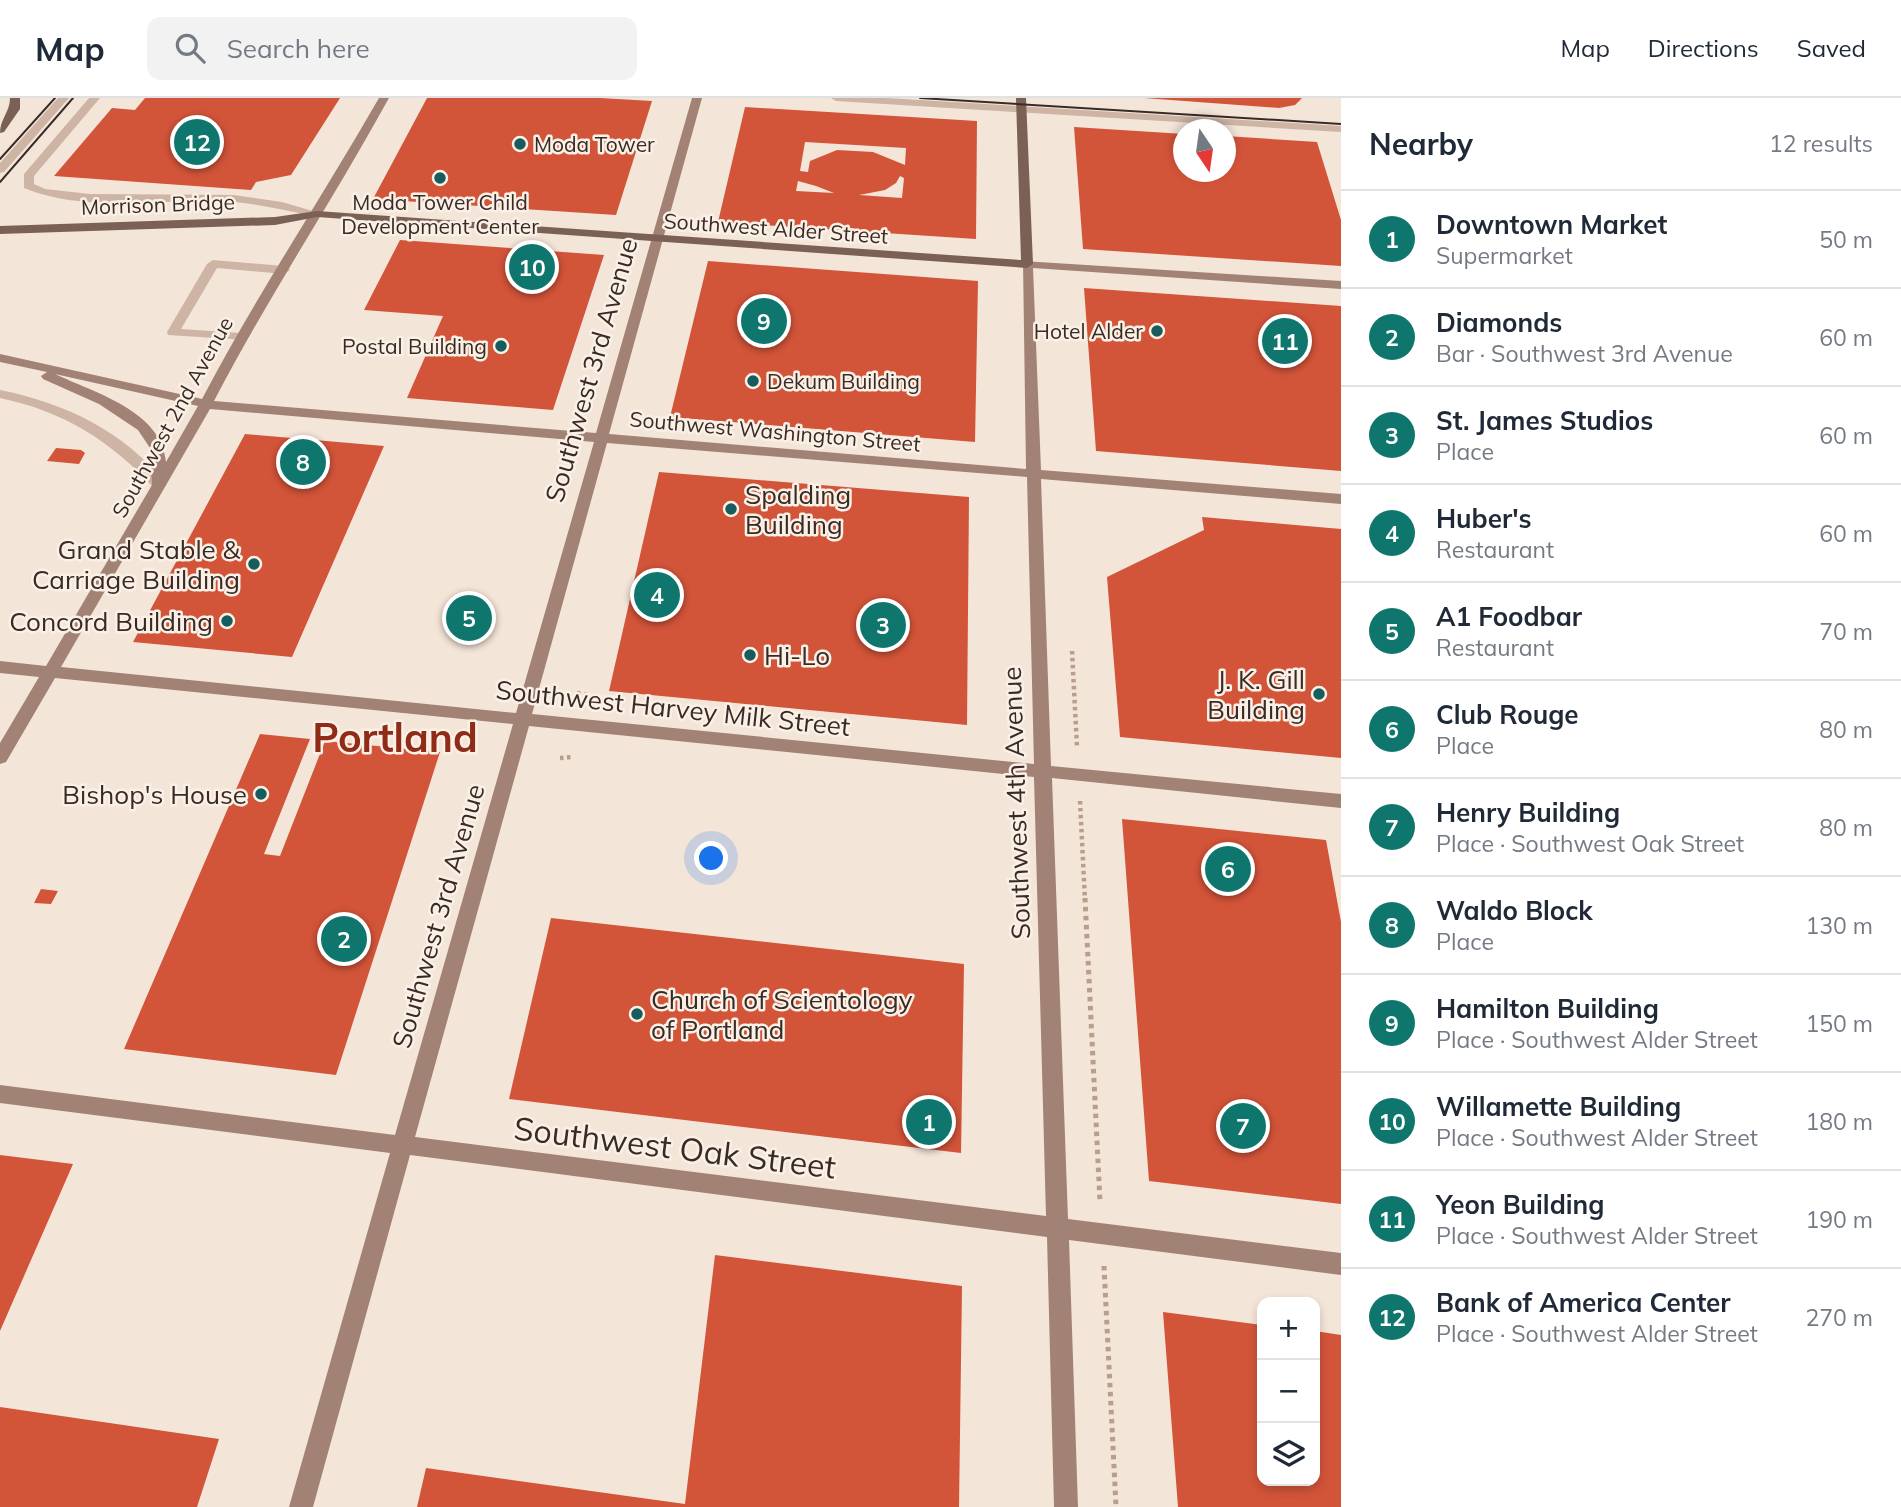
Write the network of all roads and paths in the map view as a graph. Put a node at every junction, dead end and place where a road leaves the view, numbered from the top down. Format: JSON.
{"nodes":[{"id":1,"x":15,"y":98,"type":"edge"},
{"id":2,"x":64,"y":98,"type":"edge"},
{"id":3,"x":94,"y":98,"type":"edge"},
{"id":4,"x":384,"y":98,"type":"edge"},
{"id":5,"x":697,"y":98,"type":"edge"},
{"id":6,"x":836,"y":98,"type":"edge"},
{"id":7,"x":1021,"y":104,"type":"edge"},
{"id":8,"x":2,"y":127,"type":"edge"},
{"id":9,"x":1341,"y":128,"type":"edge"},
{"id":10,"x":0,"y":170,"type":"edge"},
{"id":11,"x":317,"y":215,"type":"junction"},
{"id":12,"x":0,"y":230,"type":"edge"},
{"id":13,"x":657,"y":238,"type":"junction"},
{"id":14,"x":1027,"y":264,"type":"junction"},
{"id":15,"x":284,"y":270,"type":"junction"},
{"id":16,"x":1341,"y":285,"type":"edge"},
{"id":17,"x":241,"y":337,"type":"junction"},
{"id":18,"x":0,"y":358,"type":"edge"},
{"id":19,"x":20,"y":363,"type":"junction"},
{"id":20,"x":0,"y":394,"type":"edge"},
{"id":21,"x":206,"y":404,"type":"junction"},
{"id":22,"x":600,"y":438,"type":"junction"},
{"id":23,"x":1033,"y":474,"type":"junction"},
{"id":24,"x":159,"y":485,"type":"junction"},
{"id":25,"x":1341,"y":499,"type":"edge"},
{"id":26,"x":0,"y":667,"type":"edge"},
{"id":27,"x":50,"y":673,"type":"junction"},
{"id":28,"x":577,"y":693,"type":"dead end"},
{"id":29,"x":587,"y":693,"type":"dead end"},
{"id":30,"x":521,"y":719,"type":"junction"},
{"id":31,"x":572,"y":757,"type":"dead end"},
{"id":32,"x":0,"y":758,"type":"edge"},
{"id":33,"x":560,"y":758,"type":"dead end"},
{"id":34,"x":1043,"y":770,"type":"junction"},
{"id":35,"x":1341,"y":801,"type":"edge"},
{"id":36,"x":0,"y":1094,"type":"edge"},
{"id":37,"x":402,"y":1144,"type":"junction"},
{"id":38,"x":1057,"y":1228,"type":"junction"},
{"id":39,"x":1341,"y":1264,"type":"edge"},
{"id":40,"x":301,"y":1507,"type":"edge"},
{"id":41,"x":1066,"y":1507,"type":"edge"}],
"edges":[{"from":1,"to":8,"type":"main road"},
{"from":2,"to":10,"type":"street"},
{"from":3,"to":11,"type":"street","name":"Southwest Alder Street"},
{"from":4,"to":11,"type":"main road","name":"Southwest 2nd Avenue"},
{"from":5,"to":13,"type":"main road","name":"Southwest 3rd Avenue"},
{"from":6,"to":7,"type":"street"},
{"from":7,"to":9,"type":"street"},
{"from":7,"to":14,"type":"main road","name":"Southwest 4th Avenue"},
{"from":11,"to":12,"type":"main road","name":"Morrison Bridge"},
{"from":11,"to":13,"type":"main road","name":"Southwest Alder Street"},
{"from":11,"to":15,"type":"main road","name":"Southwest 2nd Avenue"},
{"from":13,"to":14,"type":"main road","name":"Southwest Alder Street"},
{"from":13,"to":22,"type":"main road","name":"Southwest 3rd Avenue"},
{"from":14,"to":16,"type":"main road","name":"Southwest Alder Street"},
{"from":14,"to":23,"type":"main road","name":"Southwest 4th Avenue"},
{"from":15,"to":17,"type":"main road","name":"Southwest 2nd Avenue"},
{"from":15,"to":17,"type":"street"},
{"from":17,"to":21,"type":"main road","name":"Southwest 2nd Avenue"},
{"from":18,"to":19,"type":"main road"},
{"from":19,"to":21,"type":"main road"},
{"from":19,"to":24,"type":"main road"},
{"from":20,"to":24,"type":"street"},
{"from":21,"to":22,"type":"main road","name":"Southwest Washington Street"},
{"from":21,"to":24,"type":"main road","name":"Southwest 2nd Avenue"},
{"from":22,"to":23,"type":"main road","name":"Southwest Washington Street"},
{"from":22,"to":30,"type":"main road","name":"Southwest 3rd Avenue"},
{"from":23,"to":25,"type":"main road","name":"Southwest Washington Street"},
{"from":23,"to":34,"type":"main road","name":"Southwest 4th Avenue"},
{"from":24,"to":27,"type":"main road","name":"Southwest 2nd Avenue"},
{"from":26,"to":27,"type":"main road","name":"Southwest Harvey Milk Street"},
{"from":27,"to":30,"type":"main road","name":"Southwest Harvey Milk Street"},
{"from":27,"to":32,"type":"main road","name":"Southwest 2nd Avenue"},
{"from":28,"to":29,"type":"path"},
{"from":30,"to":34,"type":"main road","name":"Southwest Harvey Milk Street"},
{"from":30,"to":37,"type":"main road","name":"Southwest 3rd Avenue"},
{"from":31,"to":33,"type":"path"},
{"from":34,"to":35,"type":"main road","name":"Southwest Harvey Milk Street"},
{"from":34,"to":38,"type":"main road","name":"Southwest 4th Avenue"},
{"from":36,"to":37,"type":"main road","name":"Southwest Oak Street"},
{"from":37,"to":38,"type":"main road","name":"Southwest Oak Street"},
{"from":37,"to":40,"type":"main road","name":"Southwest 3rd Avenue"},
{"from":38,"to":39,"type":"main road","name":"Southwest Oak Street"},
{"from":38,"to":41,"type":"main road","name":"Southwest 4th Avenue"}]}
